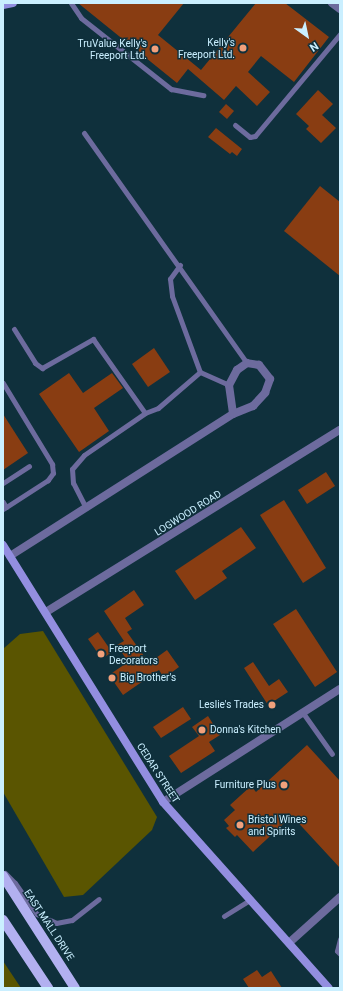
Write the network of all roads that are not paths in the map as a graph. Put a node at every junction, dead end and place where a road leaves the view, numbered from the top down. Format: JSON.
{"nodes":[{"id":1,"x":71,"y":3,"type":"edge"},
{"id":2,"x":332,"y":3,"type":"edge"},
{"id":3,"x":340,"y":10,"type":"edge"},
{"id":4,"x":340,"y":34,"type":"edge"},
{"id":5,"x":203,"y":95,"type":"dead end"},
{"id":6,"x":235,"y":125,"type":"dead end"},
{"id":7,"x":84,"y":133,"type":"dead end"},
{"id":8,"x":180,"y":265,"type":"junction"},
{"id":9,"x":14,"y":329,"type":"dead end"},
{"id":10,"x":247,"y":363,"type":"junction"},
{"id":11,"x":200,"y":372,"type":"junction"},
{"id":12,"x":3,"y":383,"type":"edge"},
{"id":13,"x":228,"y":384,"type":"junction"},
{"id":14,"x":145,"y":413,"type":"junction"},
{"id":15,"x":233,"y":414,"type":"junction"},
{"id":16,"x":340,"y":430,"type":"edge"},
{"id":17,"x":29,"y":466,"type":"dead end"},
{"id":18,"x":3,"y":483,"type":"edge"},
{"id":19,"x":3,"y":502,"type":"edge"},
{"id":20,"x":5,"y":508,"type":"edge"},
{"id":21,"x":86,"y":508,"type":"junction"},
{"id":22,"x":3,"y":545,"type":"edge"},
{"id":23,"x":10,"y":556,"type":"junction"},
{"id":24,"x":46,"y":612,"type":"junction"},
{"id":25,"x":340,"y":689,"type":"edge"},
{"id":26,"x":303,"y":713,"type":"junction"},
{"id":27,"x":332,"y":754,"type":"dead end"},
{"id":28,"x":163,"y":802,"type":"junction"},
{"id":29,"x":3,"y":871,"type":"edge"},
{"id":30,"x":3,"y":876,"type":"edge"},
{"id":31,"x":340,"y":897,"type":"edge"},
{"id":32,"x":99,"y":898,"type":"dead end"},
{"id":33,"x":250,"y":899,"type":"junction"},
{"id":34,"x":224,"y":916,"type":"dead end"},
{"id":35,"x":3,"y":920,"type":"edge"},
{"id":36,"x":340,"y":939,"type":"edge"},
{"id":37,"x":290,"y":942,"type":"junction"},
{"id":38,"x":340,"y":954,"type":"edge"},
{"id":39,"x":48,"y":988,"type":"edge"},
{"id":40,"x":75,"y":988,"type":"edge"},
{"id":41,"x":330,"y":988,"type":"edge"}],
"edges":[{"from":1,"to":5,"type":"lane"},
{"from":2,"to":3,"type":"street"},
{"from":4,"to":6,"type":"lane"},
{"from":7,"to":8,"type":"lane"},
{"from":8,"to":10,"type":"lane"},
{"from":8,"to":11,"type":"lane"},
{"from":9,"to":14,"type":"lane"},
{"from":10,"to":13,"type":"street"},
{"from":10,"to":15,"type":"street"},
{"from":11,"to":13,"type":"lane"},
{"from":11,"to":14,"type":"lane"},
{"from":12,"to":20,"type":"lane"},
{"from":13,"to":15,"type":"street"},
{"from":14,"to":21,"type":"lane"},
{"from":15,"to":21,"type":"street"},
{"from":16,"to":24,"type":"street","name":"LOGWOOD ROAD"},
{"from":17,"to":18,"type":"lane"},
{"from":19,"to":20,"type":"lane"},
{"from":21,"to":23,"type":"street"},
{"from":22,"to":23,"type":"main road","name":"CEDAR STREET"},
{"from":23,"to":24,"type":"main road","name":"CEDAR STREET"},
{"from":24,"to":28,"type":"main road","name":"CEDAR STREET"},
{"from":25,"to":26,"type":"street"},
{"from":26,"to":27,"type":"lane"},
{"from":26,"to":28,"type":"street"},
{"from":28,"to":33,"type":"main road","name":"CEDAR STREET"},
{"from":29,"to":32,"type":"lane"},
{"from":30,"to":40,"type":"main road","name":"EAST MALL DRIVE"},
{"from":31,"to":37,"type":"street"},
{"from":33,"to":34,"type":"lane"},
{"from":33,"to":37,"type":"main road","name":"CEDAR STREET"},
{"from":35,"to":39,"type":"main road"},
{"from":36,"to":38,"type":"lane"},
{"from":37,"to":41,"type":"main road","name":"CEDAR STREET"}]}
